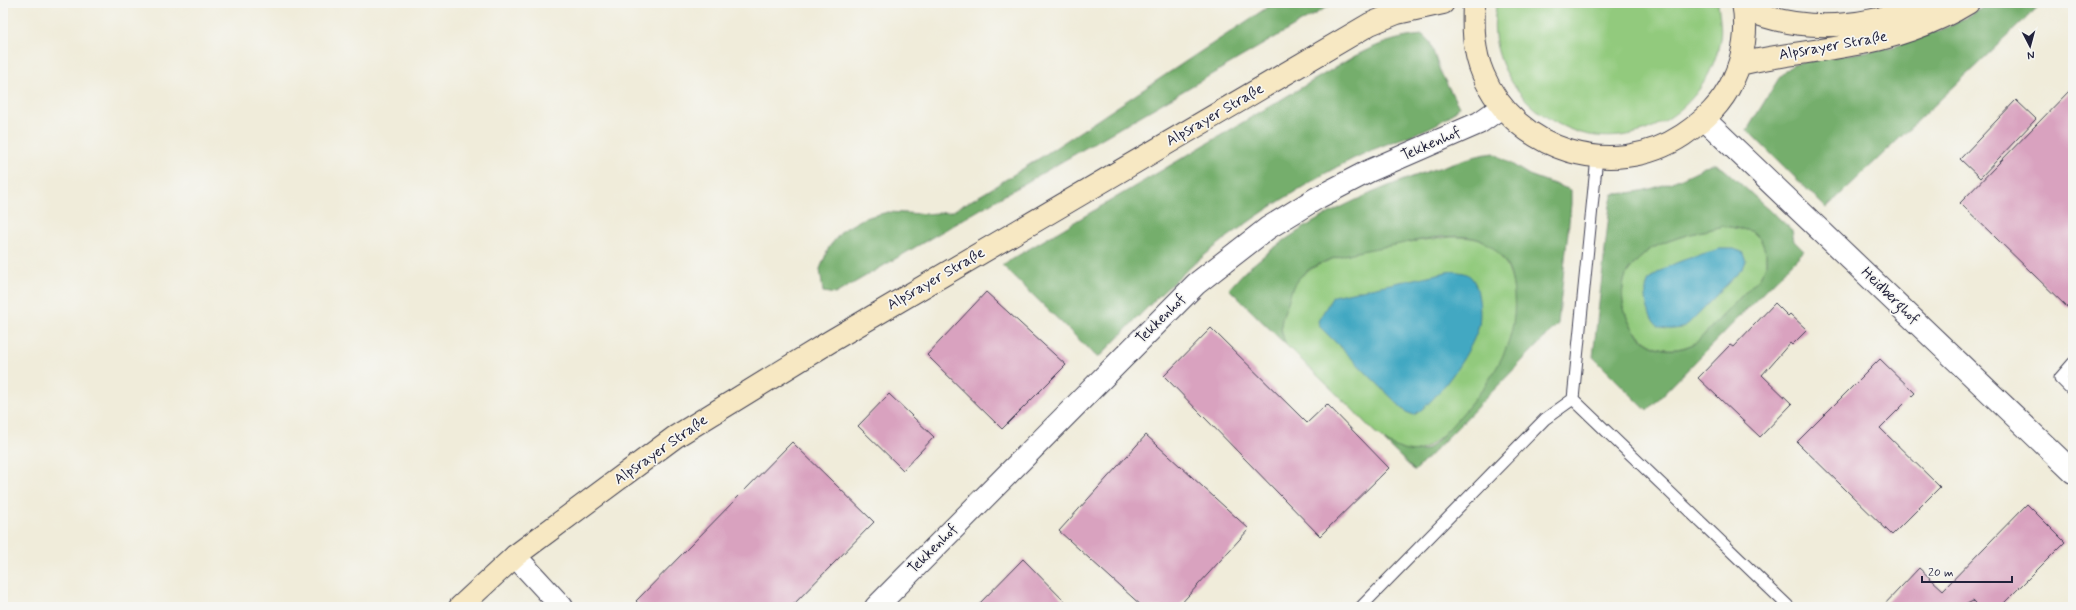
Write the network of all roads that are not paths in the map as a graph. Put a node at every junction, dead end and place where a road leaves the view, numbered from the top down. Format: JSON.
{"nodes":[{"id":1,"x":1443,"y":3,"type":"edge"},
{"id":2,"x":1474,"y":3,"type":"edge"},
{"id":3,"x":1928,"y":3,"type":"edge"},
{"id":4,"x":1968,"y":3,"type":"edge"},
{"id":5,"x":1744,"y":6,"type":"edge"},
{"id":6,"x":1740,"y":64,"type":"junction"},
{"id":7,"x":1502,"y":106,"type":"junction"},
{"id":8,"x":1705,"y":120,"type":"junction"},
{"id":9,"x":1597,"y":157,"type":"junction"},
{"id":10,"x":2073,"y":364,"type":"edge"},
{"id":11,"x":2073,"y":391,"type":"edge"},
{"id":12,"x":1573,"y":399,"type":"junction"},
{"id":13,"x":2073,"y":472,"type":"edge"},
{"id":14,"x":515,"y":556,"type":"junction"},
{"id":15,"x":1788,"y":606,"type":"edge"},
{"id":16,"x":460,"y":607,"type":"edge"},
{"id":17,"x":562,"y":607,"type":"edge"},
{"id":18,"x":876,"y":607,"type":"edge"},
{"id":19,"x":1361,"y":607,"type":"edge"}],
"edges":[{"from":1,"to":14,"type":"street","name":"Alpsrayer Straße"},
{"from":2,"to":7,"type":"street","name":"Alpsrayer Straße"},
{"from":3,"to":5,"type":"street","name":"Alpsrayer Straße"},
{"from":4,"to":6,"type":"street","name":"Alpsrayer Straße"},
{"from":5,"to":6,"type":"street","name":"Alpsrayer Straße"},
{"from":6,"to":8,"type":"street","name":"Alpsrayer Straße"},
{"from":7,"to":9,"type":"street","name":"Alpsrayer Straße"},
{"from":7,"to":18,"type":"street","name":"Tekkenhof"},
{"from":8,"to":9,"type":"street","name":"Alpsrayer Straße"},
{"from":8,"to":13,"type":"street","name":"Heidberghof"},
{"from":9,"to":12,"type":"lane"},
{"from":10,"to":11,"type":"lane"},
{"from":12,"to":15,"type":"lane"},
{"from":12,"to":19,"type":"lane"},
{"from":14,"to":16,"type":"street","name":"Alpsrayer Straße"},
{"from":14,"to":17,"type":"street"}]}
